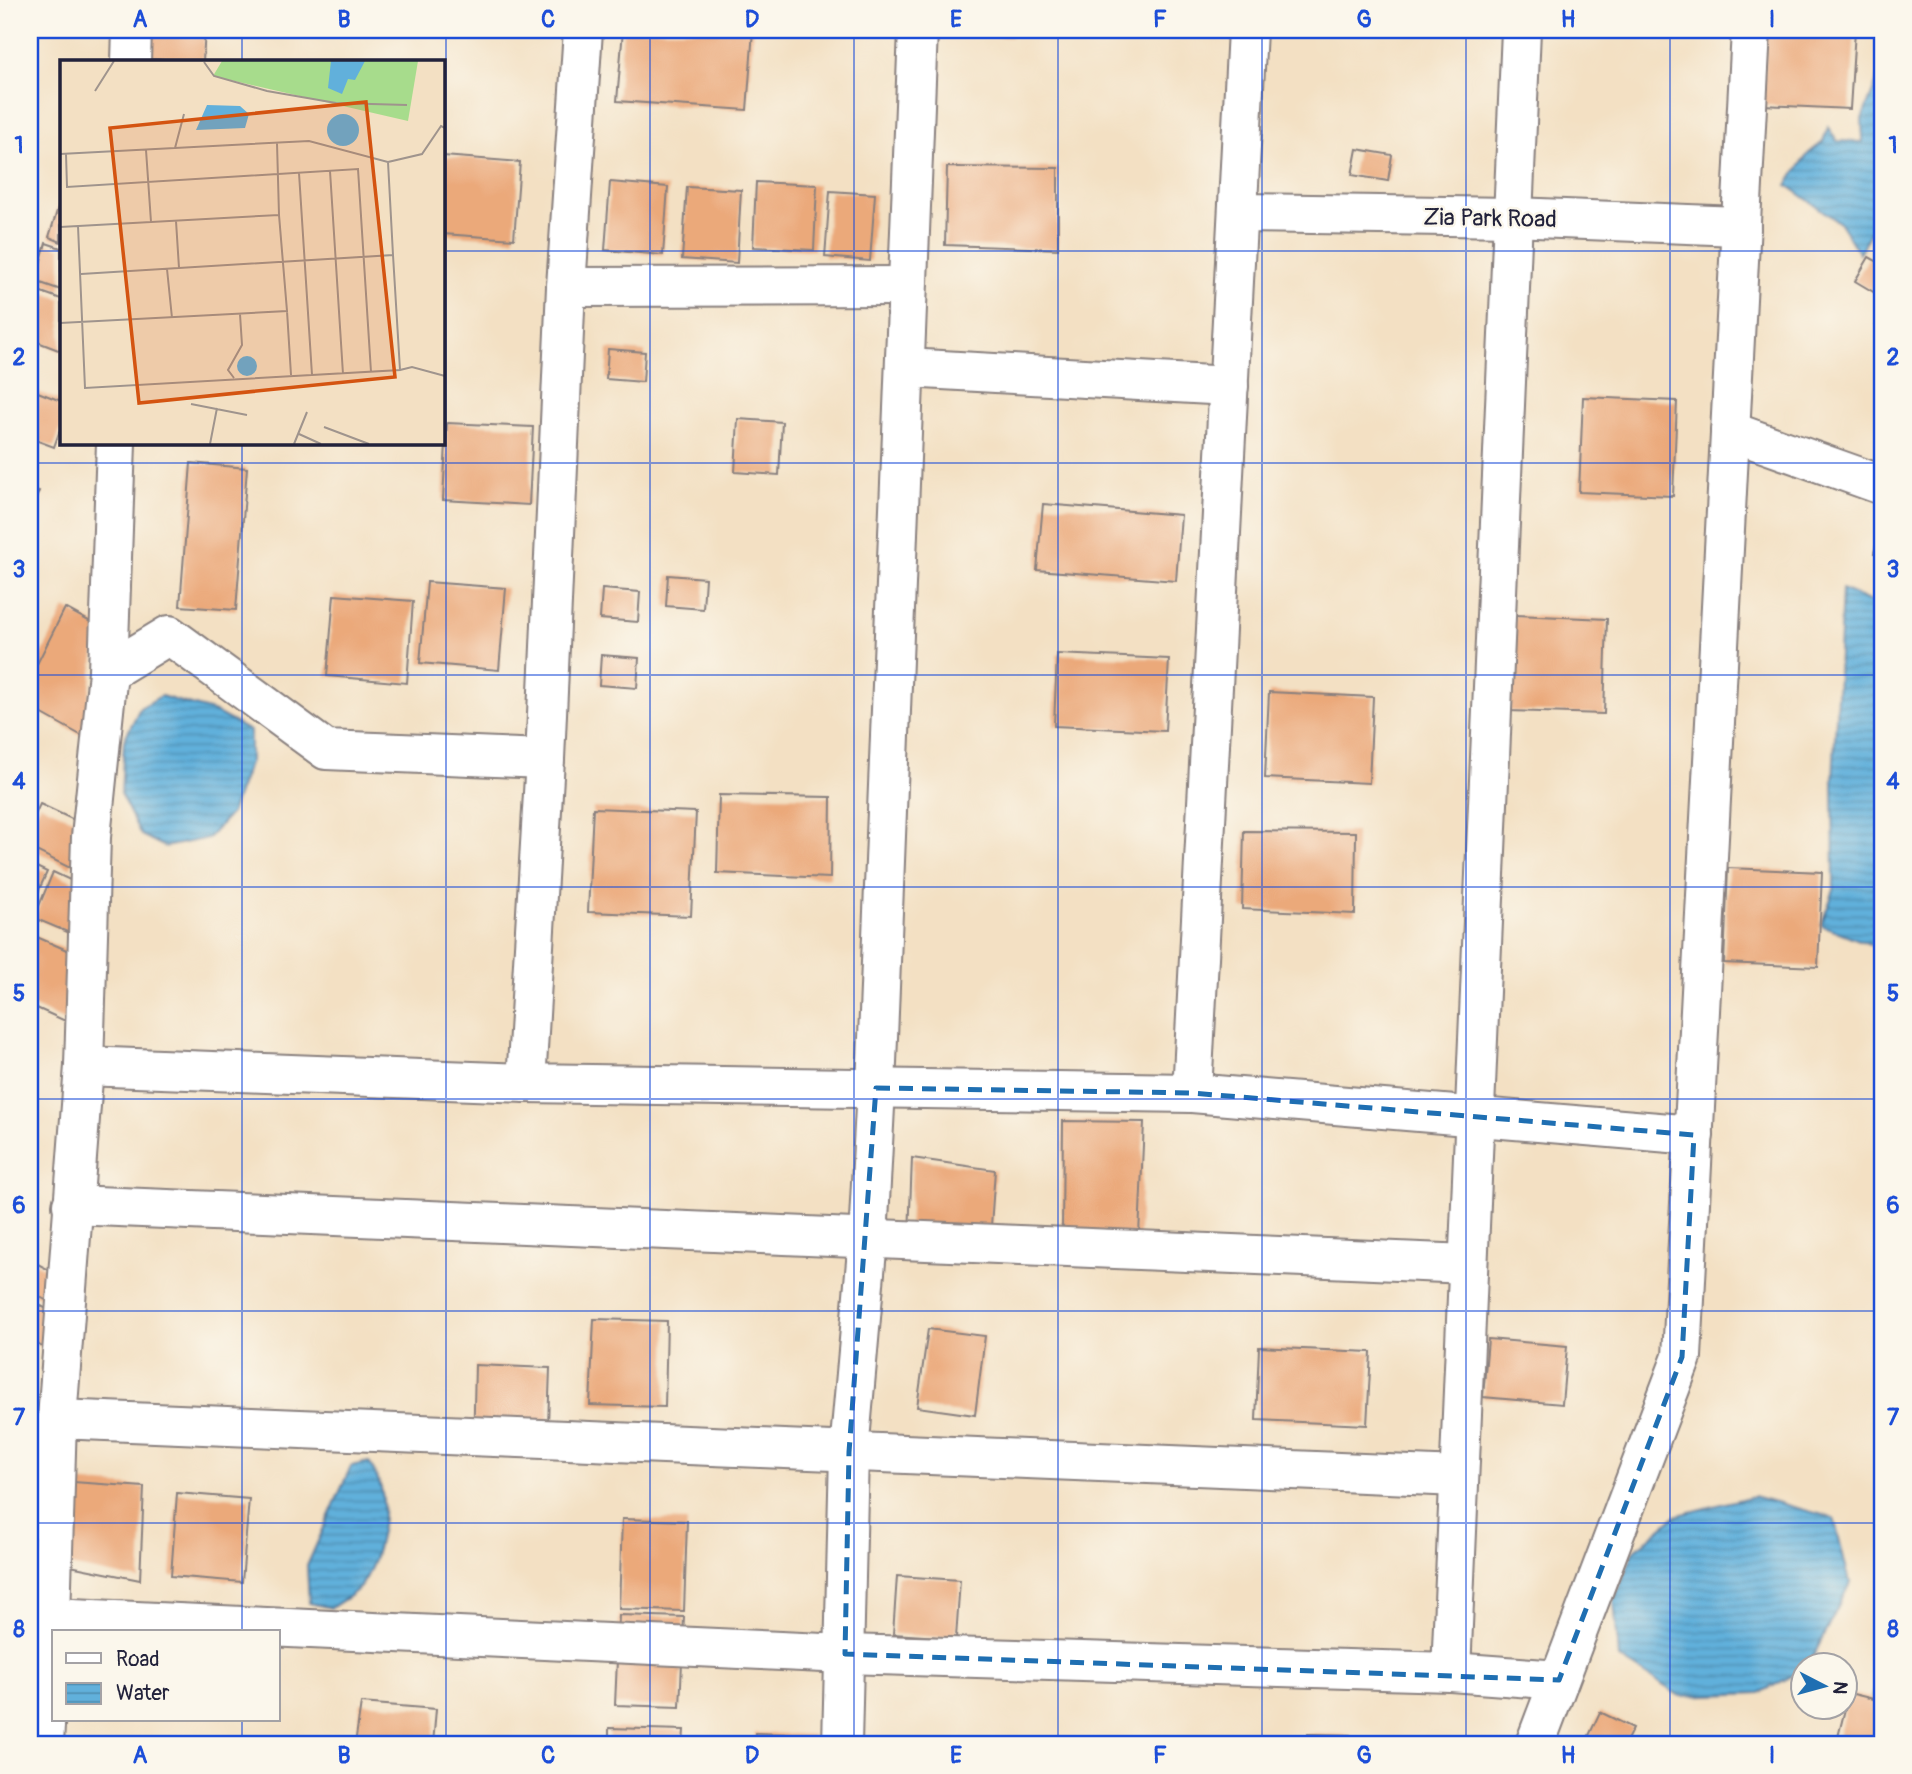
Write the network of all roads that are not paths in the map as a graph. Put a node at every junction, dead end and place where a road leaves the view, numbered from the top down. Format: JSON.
{"nodes":[{"id":1,"x":132,"y":30,"type":"edge"},
{"id":2,"x":583,"y":30,"type":"edge"},
{"id":3,"x":918,"y":30,"type":"edge"},
{"id":4,"x":1247,"y":30,"type":"edge"},
{"id":5,"x":1521,"y":30,"type":"edge"},
{"id":6,"x":1751,"y":30,"type":"edge"},
{"id":7,"x":131,"y":60,"type":"edge"},
{"id":8,"x":1238,"y":213,"type":"junction"},
{"id":9,"x":1513,"y":217,"type":"junction"},
{"id":10,"x":1741,"y":229,"type":"junction"},
{"id":11,"x":907,"y":286,"type":"junction"},
{"id":12,"x":566,"y":287,"type":"junction"},
{"id":13,"x":906,"y":368,"type":"junction"},
{"id":14,"x":1229,"y":386,"type":"junction"},
{"id":15,"x":1730,"y":431,"type":"junction"},
{"id":16,"x":116,"y":444,"type":"edge"},
{"id":17,"x":1882,"y":485,"type":"edge"},
{"id":18,"x":108,"y":672,"type":"junction"},
{"id":19,"x":545,"y":759,"type":"junction"},
{"id":20,"x":84,"y":1066,"type":"junction"},
{"id":21,"x":526,"y":1083,"type":"junction"},
{"id":22,"x":876,"y":1088,"type":"junction"},
{"id":23,"x":1192,"y":1093,"type":"junction"},
{"id":24,"x":1474,"y":1117,"type":"junction"},
{"id":25,"x":1694,"y":1135,"type":"junction"},
{"id":26,"x":72,"y":1205,"type":"junction"},
{"id":27,"x":868,"y":1239,"type":"junction"},
{"id":28,"x":1468,"y":1264,"type":"junction"},
{"id":29,"x":57,"y":1419,"type":"junction"},
{"id":30,"x":849,"y":1452,"type":"junction"},
{"id":31,"x":1459,"y":1477,"type":"junction"},
{"id":32,"x":51,"y":1617,"type":"junction"},
{"id":33,"x":845,"y":1654,"type":"junction"},
{"id":34,"x":1451,"y":1672,"type":"junction"},
{"id":35,"x":1559,"y":1679,"type":"junction"},
{"id":36,"x":44,"y":1744,"type":"edge"},
{"id":37,"x":842,"y":1744,"type":"edge"},
{"id":38,"x":1535,"y":1744,"type":"edge"}],
"edges":[{"from":1,"to":7,"type":"street"},
{"from":2,"to":12,"type":"street"},
{"from":3,"to":11,"type":"street"},
{"from":4,"to":8,"type":"street"},
{"from":5,"to":9,"type":"street"},
{"from":6,"to":10,"type":"street"},
{"from":8,"to":9,"type":"street","name":"Zia Park Road"},
{"from":8,"to":14,"type":"street"},
{"from":9,"to":10,"type":"street","name":"Zia Park Road"},
{"from":9,"to":24,"type":"street"},
{"from":10,"to":15,"type":"street"},
{"from":11,"to":12,"type":"street"},
{"from":11,"to":13,"type":"street"},
{"from":12,"to":19,"type":"street"},
{"from":13,"to":14,"type":"street"},
{"from":13,"to":22,"type":"street"},
{"from":14,"to":23,"type":"street"},
{"from":15,"to":17,"type":"street"},
{"from":15,"to":25,"type":"street"},
{"from":16,"to":18,"type":"street"},
{"from":18,"to":19,"type":"street"},
{"from":18,"to":20,"type":"street"},
{"from":19,"to":21,"type":"street"},
{"from":20,"to":21,"type":"street"},
{"from":20,"to":26,"type":"street"},
{"from":21,"to":22,"type":"street"},
{"from":22,"to":23,"type":"street"},
{"from":22,"to":27,"type":"street"},
{"from":23,"to":24,"type":"street"},
{"from":24,"to":25,"type":"street"},
{"from":24,"to":28,"type":"street"},
{"from":25,"to":35,"type":"street"},
{"from":26,"to":27,"type":"street"},
{"from":26,"to":29,"type":"street"},
{"from":27,"to":28,"type":"street"},
{"from":27,"to":30,"type":"street"},
{"from":28,"to":31,"type":"street"},
{"from":29,"to":30,"type":"street"},
{"from":29,"to":32,"type":"street"},
{"from":30,"to":31,"type":"street"},
{"from":30,"to":33,"type":"street"},
{"from":31,"to":34,"type":"street"},
{"from":32,"to":33,"type":"street"},
{"from":32,"to":36,"type":"street"},
{"from":33,"to":34,"type":"street"},
{"from":33,"to":37,"type":"street"},
{"from":34,"to":35,"type":"street"},
{"from":35,"to":38,"type":"street"}]}
